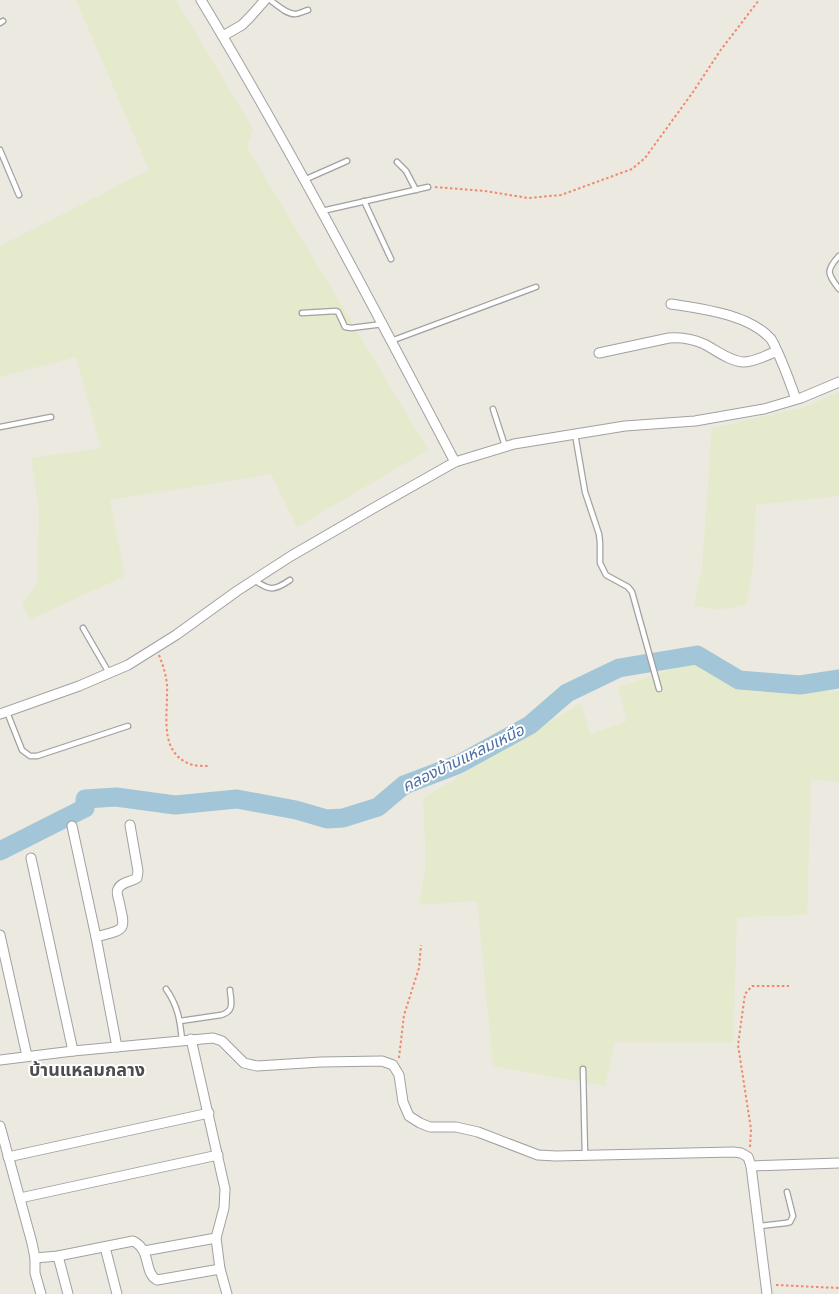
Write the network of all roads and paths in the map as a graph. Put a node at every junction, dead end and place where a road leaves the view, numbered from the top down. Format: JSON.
{"nodes":[{"id":1,"x":201,"y":0,"type":"edge"},
{"id":2,"x":265,"y":0,"type":"edge"},
{"id":3,"x":270,"y":0,"type":"edge"},
{"id":4,"x":760,"y":0,"type":"edge"},
{"id":5,"x":308,"y":10,"type":"dead end"},
{"id":6,"x":223,"y":36,"type":"junction"},
{"id":7,"x":0,"y":150,"type":"edge"},
{"id":8,"x":348,"y":161,"type":"dead end"},
{"id":9,"x":397,"y":162,"type":"dead end"},
{"id":10,"x":304,"y":180,"type":"junction"},
{"id":11,"x":428,"y":187,"type":"joint"},
{"id":12,"x":416,"y":190,"type":"junction"},
{"id":13,"x":19,"y":195,"type":"dead end"},
{"id":14,"x":364,"y":201,"type":"junction"},
{"id":15,"x":322,"y":211,"type":"junction"},
{"id":16,"x":839,"y":256,"type":"edge"},
{"id":17,"x":391,"y":258,"type":"dead end"},
{"id":18,"x":536,"y":287,"type":"dead end"},
{"id":19,"x":839,"y":289,"type":"edge"},
{"id":20,"x":671,"y":304,"type":"dead end"},
{"id":21,"x":302,"y":313,"type":"dead end"},
{"id":22,"x":383,"y":324,"type":"junction"},
{"id":23,"x":391,"y":341,"type":"junction"},
{"id":24,"x":777,"y":351,"type":"junction"},
{"id":25,"x":599,"y":353,"type":"dead end"},
{"id":26,"x":839,"y":382,"type":"edge"},
{"id":27,"x":796,"y":399,"type":"junction"},
{"id":28,"x":493,"y":409,"type":"dead end"},
{"id":29,"x":51,"y":418,"type":"dead end"},
{"id":30,"x":0,"y":427,"type":"edge"},
{"id":31,"x":575,"y":434,"type":"junction"},
{"id":32,"x":505,"y":446,"type":"junction"},
{"id":33,"x":455,"y":462,"type":"junction"},
{"id":34,"x":254,"y":580,"type":"junction"},
{"id":35,"x":290,"y":580,"type":"dead end"},
{"id":36,"x":84,"y":628,"type":"dead end"},
{"id":37,"x":156,"y":648,"type":"junction"},
{"id":38,"x":109,"y":673,"type":"junction"},
{"id":39,"x":659,"y":689,"type":"dead end"},
{"id":40,"x":3,"y":713,"type":"edge"},
{"id":41,"x":128,"y":726,"type":"dead end"},
{"id":42,"x":209,"y":766,"type":"dead end"},
{"id":43,"x":130,"y":825,"type":"dead end"},
{"id":44,"x":72,"y":826,"type":"dead end"},
{"id":45,"x":32,"y":858,"type":"dead end"},
{"id":46,"x":0,"y":935,"type":"edge"},
{"id":47,"x":96,"y":937,"type":"junction"},
{"id":48,"x":420,"y":945,"type":"dead end"},
{"id":49,"x":789,"y":986,"type":"dead end"},
{"id":50,"x":166,"y":988,"type":"dead end"},
{"id":51,"x":230,"y":990,"type":"dead end"},
{"id":52,"x":180,"y":1021,"type":"junction"},
{"id":53,"x":187,"y":1040,"type":"junction"},
{"id":54,"x":117,"y":1047,"type":"junction"},
{"id":55,"x":73,"y":1051,"type":"junction"},
{"id":56,"x":27,"y":1056,"type":"junction"},
{"id":57,"x":0,"y":1060,"type":"edge"},
{"id":58,"x":393,"y":1066,"type":"junction"},
{"id":59,"x":584,"y":1069,"type":"dead end"},
{"id":60,"x":209,"y":1113,"type":"junction"},
{"id":61,"x":0,"y":1126,"type":"edge"},
{"id":62,"x":218,"y":1155,"type":"junction"},
{"id":63,"x":8,"y":1156,"type":"junction"},
{"id":64,"x":586,"y":1156,"type":"junction"},
{"id":65,"x":748,"y":1157,"type":"junction"},
{"id":66,"x":839,"y":1163,"type":"edge"},
{"id":67,"x":752,"y":1166,"type":"junction"},
{"id":68,"x":787,"y":1192,"type":"dead end"},
{"id":69,"x":20,"y":1198,"type":"junction"},
{"id":70,"x":759,"y":1226,"type":"junction"},
{"id":71,"x":216,"y":1238,"type":"junction"},
{"id":72,"x":105,"y":1247,"type":"junction"},
{"id":73,"x":144,"y":1251,"type":"junction"},
{"id":74,"x":58,"y":1256,"type":"junction"},
{"id":75,"x":35,"y":1258,"type":"junction"},
{"id":76,"x":220,"y":1269,"type":"junction"},
{"id":77,"x":766,"y":1283,"type":"junction"},
{"id":78,"x":839,"y":1288,"type":"edge"},
{"id":79,"x":41,"y":1294,"type":"edge"},
{"id":80,"x":68,"y":1294,"type":"edge"},
{"id":81,"x":117,"y":1294,"type":"edge"},
{"id":82,"x":227,"y":1294,"type":"edge"},
{"id":83,"x":767,"y":1294,"type":"edge"}],
"edges":[{"from":1,"to":6,"type":"street"},
{"from":2,"to":6,"type":"street"},
{"from":3,"to":5,"type":"lane"},
{"from":4,"to":11,"type":"path"},
{"from":6,"to":10,"type":"street"},
{"from":7,"to":13,"type":"lane"},
{"from":8,"to":10,"type":"lane"},
{"from":9,"to":12,"type":"lane"},
{"from":10,"to":15,"type":"street"},
{"from":11,"to":12,"type":"lane"},
{"from":12,"to":14,"type":"lane"},
{"from":14,"to":15,"type":"lane"},
{"from":14,"to":17,"type":"lane"},
{"from":15,"to":22,"type":"street"},
{"from":16,"to":19,"type":"lane"},
{"from":18,"to":23,"type":"lane"},
{"from":20,"to":24,"type":"street"},
{"from":21,"to":22,"type":"lane"},
{"from":22,"to":23,"type":"street"},
{"from":23,"to":33,"type":"street"},
{"from":24,"to":25,"type":"street"},
{"from":24,"to":27,"type":"street"},
{"from":26,"to":27,"type":"street"},
{"from":27,"to":31,"type":"street"},
{"from":28,"to":32,"type":"lane"},
{"from":29,"to":30,"type":"lane"},
{"from":31,"to":32,"type":"street"},
{"from":31,"to":39,"type":"lane"},
{"from":32,"to":33,"type":"street"},
{"from":33,"to":34,"type":"street"},
{"from":34,"to":35,"type":"lane"},
{"from":34,"to":37,"type":"street"},
{"from":36,"to":38,"type":"lane"},
{"from":37,"to":38,"type":"street"},
{"from":37,"to":42,"type":"path"},
{"from":38,"to":40,"type":"street"},
{"from":40,"to":41,"type":"lane"},
{"from":43,"to":47,"type":"street"},
{"from":44,"to":47,"type":"street"},
{"from":45,"to":55,"type":"street"},
{"from":46,"to":56,"type":"street"},
{"from":47,"to":54,"type":"street"},
{"from":48,"to":58,"type":"path"},
{"from":49,"to":65,"type":"path"},
{"from":50,"to":52,"type":"lane"},
{"from":51,"to":52,"type":"lane"},
{"from":52,"to":53,"type":"lane"},
{"from":53,"to":54,"type":"street"},
{"from":53,"to":58,"type":"street"},
{"from":53,"to":60,"type":"street"},
{"from":54,"to":55,"type":"street"},
{"from":55,"to":56,"type":"street"},
{"from":56,"to":57,"type":"street"},
{"from":58,"to":64,"type":"street"},
{"from":59,"to":64,"type":"lane"},
{"from":60,"to":62,"type":"street"},
{"from":60,"to":63,"type":"street"},
{"from":61,"to":63,"type":"street"},
{"from":62,"to":69,"type":"street"},
{"from":62,"to":71,"type":"street"},
{"from":63,"to":69,"type":"street"},
{"from":64,"to":65,"type":"street"},
{"from":65,"to":67,"type":"street"},
{"from":66,"to":67,"type":"street"},
{"from":67,"to":70,"type":"street"},
{"from":68,"to":70,"type":"lane"},
{"from":69,"to":75,"type":"street"},
{"from":70,"to":77,"type":"street"},
{"from":71,"to":73,"type":"street"},
{"from":71,"to":76,"type":"street"},
{"from":72,"to":73,"type":"street"},
{"from":72,"to":74,"type":"street"},
{"from":72,"to":81,"type":"street"},
{"from":73,"to":76,"type":"street"},
{"from":74,"to":75,"type":"street"},
{"from":74,"to":80,"type":"street"},
{"from":75,"to":79,"type":"street"},
{"from":76,"to":82,"type":"street"},
{"from":77,"to":78,"type":"path"},
{"from":77,"to":83,"type":"street"}]}
